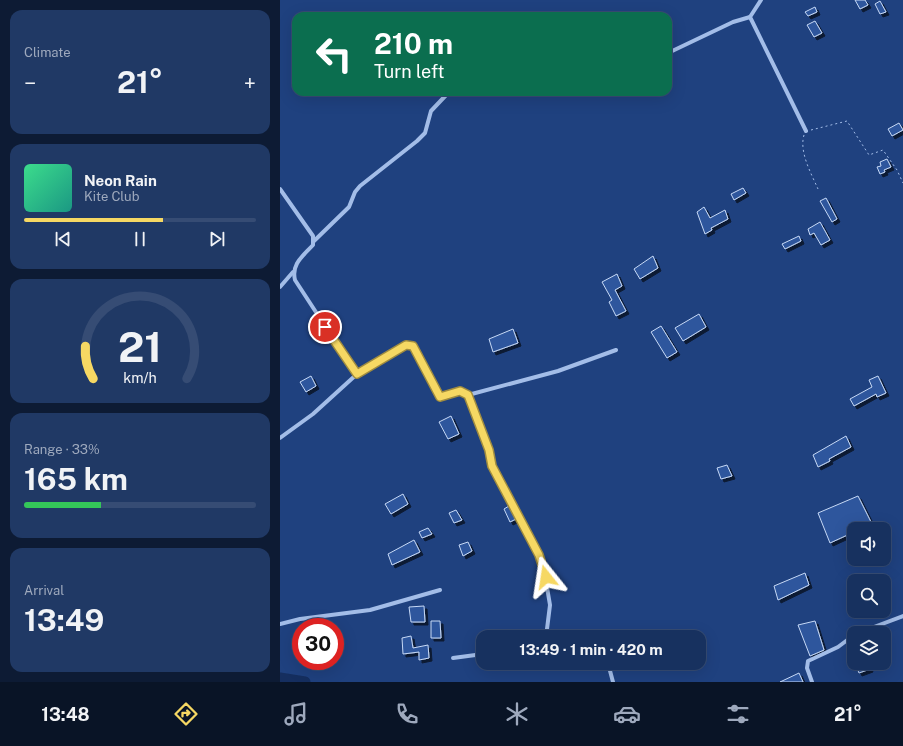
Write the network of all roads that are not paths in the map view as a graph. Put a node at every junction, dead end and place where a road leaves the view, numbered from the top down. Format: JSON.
{"nodes":[{"id":1,"x":762,"y":0,"type":"edge"},
{"id":2,"x":750,"y":17,"type":"junction"},
{"id":3,"x":672,"y":51,"type":"edge"},
{"id":4,"x":445,"y":96,"type":"edge"},
{"id":5,"x":806,"y":131,"type":"road end"},
{"id":6,"x":280,"y":189,"type":"edge"},
{"id":7,"x":314,"y":241,"type":"junction"},
{"id":8,"x":294,"y":272,"type":"junction"},
{"id":9,"x":280,"y":287,"type":"edge"},
{"id":10,"x":616,"y":350,"type":"dead end"},
{"id":11,"x":357,"y":374,"type":"junction"},
{"id":12,"x":468,"y":395,"type":"junction"},
{"id":13,"x":280,"y":438,"type":"edge"},
{"id":14,"x":440,"y":590,"type":"dead end"},
{"id":15,"x":903,"y":616,"type":"edge"},
{"id":16,"x":280,"y":624,"type":"edge"},
{"id":17,"x":877,"y":626,"type":"edge"},
{"id":18,"x":547,"y":630,"type":"edge"},
{"id":19,"x":847,"y":640,"type":"edge"},
{"id":20,"x":476,"y":655,"type":"edge"},
{"id":21,"x":453,"y":658,"type":"dead end"},
{"id":22,"x":610,"y":670,"type":"edge"},
{"id":23,"x":613,"y":682,"type":"edge"},
{"id":24,"x":812,"y":682,"type":"edge"}],
"edges":[{"from":1,"to":2,"type":"street"},
{"from":2,"to":3,"type":"street"},
{"from":2,"to":5,"type":"street"},
{"from":4,"to":7,"type":"street"},
{"from":6,"to":7,"type":"street"},
{"from":7,"to":8,"type":"street"},
{"from":8,"to":9,"type":"street"},
{"from":8,"to":11,"type":"street"},
{"from":10,"to":12,"type":"street"},
{"from":11,"to":12,"type":"street"},
{"from":11,"to":13,"type":"street"},
{"from":12,"to":18,"type":"street"},
{"from":14,"to":16,"type":"street"},
{"from":15,"to":17,"type":"street"},
{"from":19,"to":24,"type":"street"},
{"from":20,"to":21,"type":"street"},
{"from":22,"to":23,"type":"street"}]}
